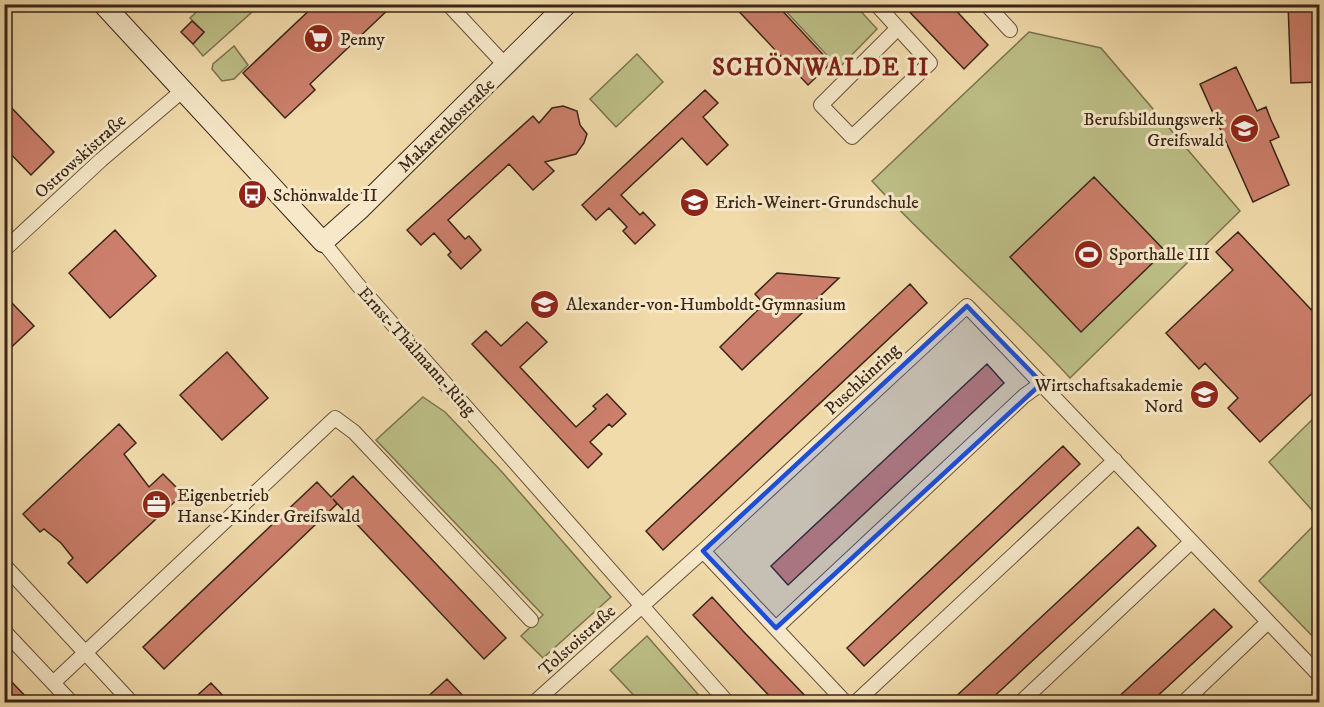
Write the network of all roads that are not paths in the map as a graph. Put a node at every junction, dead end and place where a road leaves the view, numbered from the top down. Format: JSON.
{"nodes":[{"id":1,"x":103,"y":4,"type":"edge"},
{"id":2,"x":448,"y":4,"type":"edge"},
{"id":3,"x":567,"y":4,"type":"edge"},
{"id":4,"x":876,"y":4,"type":"edge"},
{"id":5,"x":986,"y":4,"type":"edge"},
{"id":6,"x":897,"y":29,"type":"junction"},
{"id":7,"x":1010,"y":30,"type":"dead end"},
{"id":8,"x":506,"y":66,"type":"junction"},
{"id":9,"x":182,"y":92,"type":"junction"},
{"id":10,"x":323,"y":242,"type":"junction"},
{"id":11,"x":4,"y":250,"type":"edge"},
{"id":12,"x":1042,"y":383,"type":"junction"},
{"id":13,"x":1115,"y":460,"type":"junction"},
{"id":14,"x":1191,"y":542,"type":"junction"},
{"id":15,"x":703,"y":551,"type":"junction"},
{"id":16,"x":4,"y":565,"type":"edge"},
{"id":17,"x":643,"y":605,"type":"junction"},
{"id":18,"x":531,"y":620,"type":"dead end"},
{"id":19,"x":1268,"y":622,"type":"junction"},
{"id":20,"x":776,"y":628,"type":"junction"},
{"id":21,"x":4,"y":631,"type":"edge"},
{"id":22,"x":85,"y":654,"type":"junction"},
{"id":23,"x":1320,"y":676,"type":"edge"},
{"id":24,"x":53,"y":683,"type":"junction"},
{"id":25,"x":71,"y":702,"type":"edge"},
{"id":26,"x":130,"y":702,"type":"edge"},
{"id":27,"x":535,"y":702,"type":"edge"},
{"id":28,"x":727,"y":702,"type":"edge"},
{"id":29,"x":845,"y":702,"type":"edge"},
{"id":30,"x":856,"y":702,"type":"edge"},
{"id":31,"x":1021,"y":702,"type":"edge"},
{"id":32,"x":1184,"y":702,"type":"edge"}],
"edges":[{"from":1,"to":9,"type":"street","name":"Ernst-Thälmann-Ring"},
{"from":2,"to":8,"type":"street"},
{"from":3,"to":8,"type":"street","name":"Makarenkostraße"},
{"from":4,"to":6,"type":"street"},
{"from":5,"to":7,"type":"street"},
{"from":6,"to":6,"type":"street"},
{"from":8,"to":10,"type":"street","name":"Makarenkostraße"},
{"from":9,"to":10,"type":"street","name":"Ernst-Thälmann-Ring"},
{"from":9,"to":11,"type":"street","name":"Ostrowskistraße"},
{"from":10,"to":17,"type":"street","name":"Ernst-Thälmann-Ring"},
{"from":12,"to":13,"type":"street","name":"Puschkinring"},
{"from":12,"to":15,"type":"street","name":"Puschkinring"},
{"from":12,"to":20,"type":"street"},
{"from":13,"to":14,"type":"street","name":"Puschkinring"},
{"from":13,"to":30,"type":"street"},
{"from":14,"to":19,"type":"street","name":"Puschkinring"},
{"from":14,"to":31,"type":"street"},
{"from":15,"to":17,"type":"street","name":"Puschkinring"},
{"from":15,"to":20,"type":"street"},
{"from":16,"to":22,"type":"street"},
{"from":17,"to":27,"type":"street","name":"Tolstoistraße"},
{"from":17,"to":28,"type":"street","name":"Ernst-Thälmann-Ring"},
{"from":18,"to":22,"type":"street"},
{"from":19,"to":23,"type":"street","name":"Puschkinring"},
{"from":19,"to":32,"type":"street"},
{"from":20,"to":29,"type":"street"},
{"from":21,"to":24,"type":"street"},
{"from":22,"to":24,"type":"street"},
{"from":22,"to":26,"type":"street"},
{"from":24,"to":25,"type":"street"}]}
